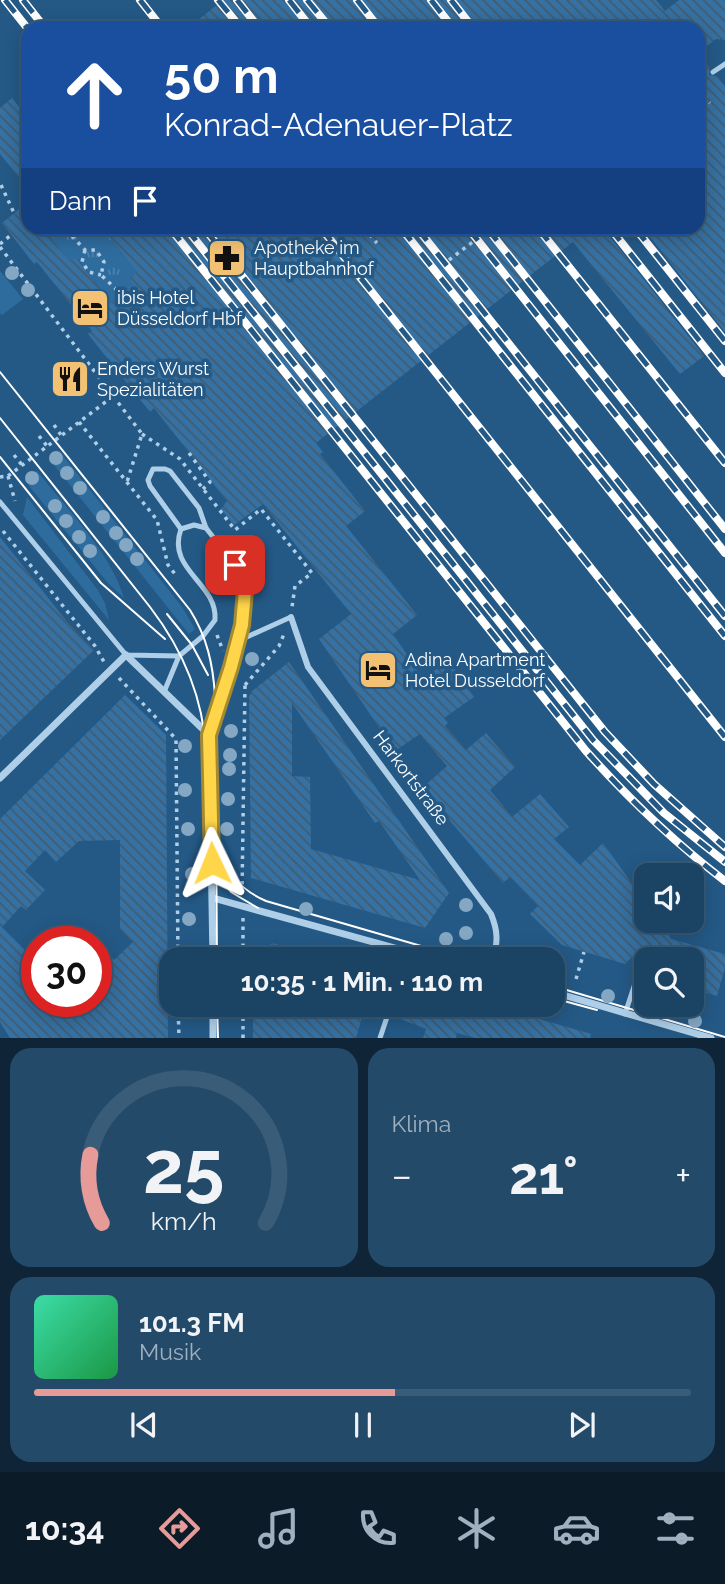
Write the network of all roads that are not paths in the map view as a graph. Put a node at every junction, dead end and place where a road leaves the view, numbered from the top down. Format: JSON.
{"nodes":[{"id":1,"x":725,"y":64,"type":"edge"},
{"id":2,"x":713,"y":72,"type":"dead end"},
{"id":3,"x":0,"y":502,"type":"edge"},
{"id":4,"x":206,"y":528,"type":"junction"},
{"id":5,"x":181,"y":529,"type":"junction"},
{"id":6,"x":291,"y":617,"type":"joint"},
{"id":7,"x":238,"y":641,"type":"junction"},
{"id":8,"x":126,"y":655,"type":"junction"},
{"id":9,"x":179,"y":656,"type":"junction"},
{"id":10,"x":164,"y":692,"type":"junction"},
{"id":11,"x":209,"y":735,"type":"junction"},
{"id":12,"x":0,"y":778,"type":"edge"},
{"id":13,"x":213,"y":898,"type":"junction"},
{"id":14,"x":213,"y":947,"type":"edge"},
{"id":15,"x":378,"y":947,"type":"edge"},
{"id":16,"x":496,"y":947,"type":"edge"},
{"id":17,"x":634,"y":986,"type":"edge"},
{"id":18,"x":565,"y":996,"type":"edge"},
{"id":19,"x":625,"y":1014,"type":"junction"},
{"id":20,"x":213,"y":1017,"type":"edge"},
{"id":21,"x":387,"y":1017,"type":"edge"},
{"id":22,"x":213,"y":1038,"type":"edge"},
{"id":23,"x":380,"y":1038,"type":"edge"},
{"id":24,"x":710,"y":1038,"type":"edge"}],
"edges":[{"from":1,"to":2,"type":"lane"},
{"from":3,"to":8,"type":"lane"},
{"from":4,"to":5,"type":"lane"},
{"from":4,"to":5,"type":"lane"},
{"from":4,"to":7,"type":"lane"},
{"from":5,"to":9,"type":"lane"},
{"from":6,"to":7,"type":"lane"},
{"from":6,"to":16,"type":"street","name":"Harkortstraße"},
{"from":7,"to":11,"type":"lane"},
{"from":8,"to":9,"type":"lane"},
{"from":8,"to":10,"type":"street"},
{"from":8,"to":12,"type":"street"},
{"from":9,"to":10,"type":"lane"},
{"from":10,"to":11,"type":"street"},
{"from":11,"to":13,"type":"street"},
{"from":13,"to":14,"type":"street"},
{"from":13,"to":15,"type":"street"},
{"from":17,"to":19,"type":"lane"},
{"from":18,"to":19,"type":"street"},
{"from":19,"to":24,"type":"street"},
{"from":20,"to":22,"type":"street"},
{"from":21,"to":23,"type":"lane"}]}
